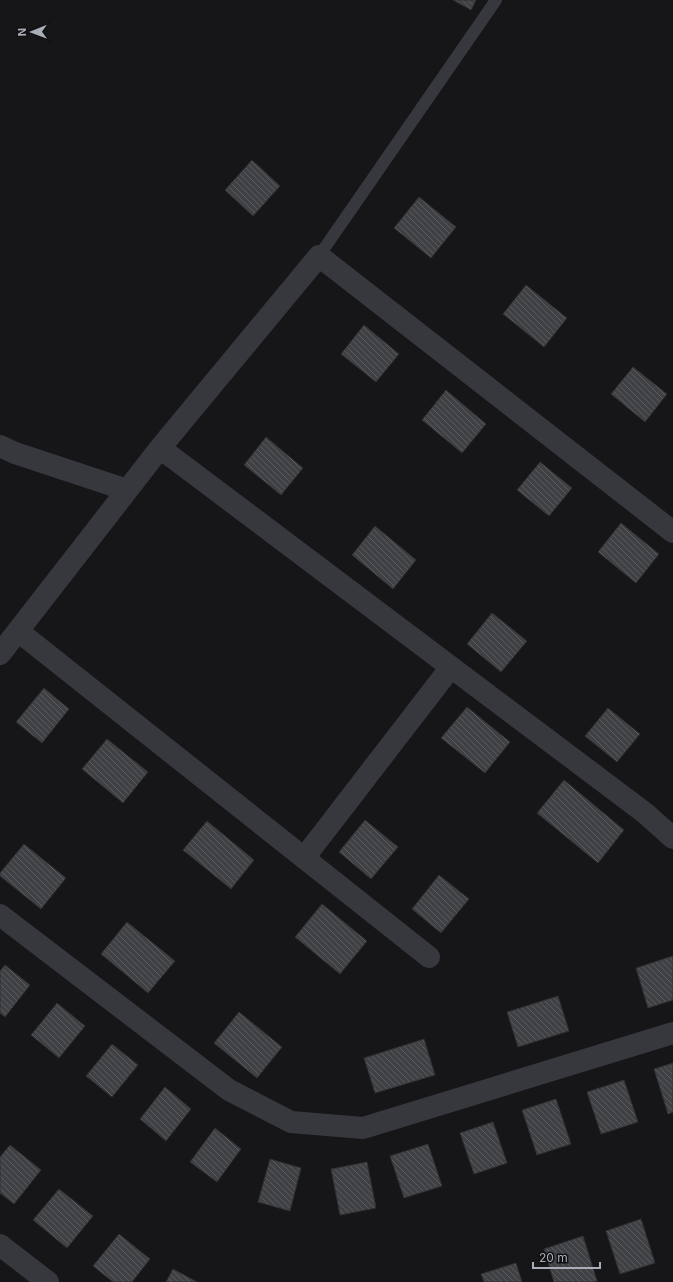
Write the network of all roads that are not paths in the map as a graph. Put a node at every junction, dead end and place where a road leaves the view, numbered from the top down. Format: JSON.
{"nodes":[{"id":1,"x":496,"y":0,"type":"edge"},
{"id":2,"x":319,"y":256,"type":"junction"},
{"id":3,"x":0,"y":446,"type":"edge"},
{"id":4,"x":160,"y":448,"type":"junction"},
{"id":5,"x":127,"y":490,"type":"junction"},
{"id":6,"x":673,"y":532,"type":"edge"},
{"id":7,"x":18,"y":631,"type":"junction"},
{"id":8,"x":0,"y":654,"type":"edge"},
{"id":9,"x":451,"y":667,"type":"junction"},
{"id":10,"x":673,"y":838,"type":"edge"},
{"id":11,"x":304,"y":858,"type":"junction"},
{"id":12,"x":0,"y":915,"type":"edge"},
{"id":13,"x":429,"y":957,"type":"dead end"},
{"id":14,"x":673,"y":1033,"type":"edge"},
{"id":15,"x":0,"y":1245,"type":"edge"},
{"id":16,"x":48,"y":1282,"type":"edge"}],
"edges":[{"from":1,"to":2,"type":"lane"},
{"from":2,"to":4,"type":"street"},
{"from":2,"to":6,"type":"street"},
{"from":3,"to":5,"type":"street"},
{"from":4,"to":5,"type":"street"},
{"from":4,"to":9,"type":"street"},
{"from":5,"to":7,"type":"street"},
{"from":7,"to":8,"type":"street"},
{"from":7,"to":11,"type":"street"},
{"from":9,"to":10,"type":"street"},
{"from":9,"to":11,"type":"street"},
{"from":11,"to":13,"type":"street"},
{"from":12,"to":14,"type":"street"},
{"from":15,"to":16,"type":"street"}]}
